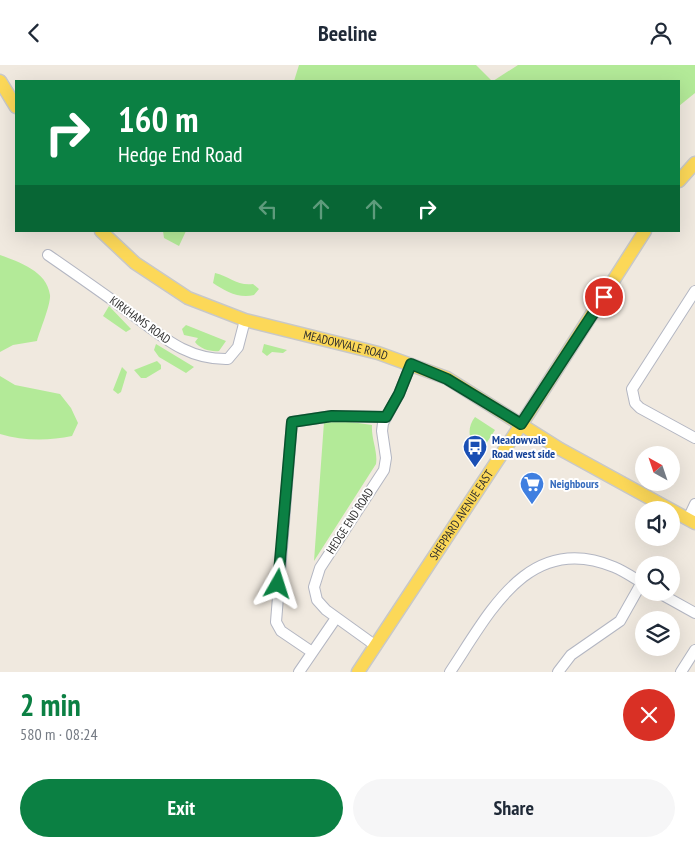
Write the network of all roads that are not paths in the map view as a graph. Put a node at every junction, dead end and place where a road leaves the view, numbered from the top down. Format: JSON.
{"nodes":[{"id":1,"x":0,"y":81,"type":"edge"},
{"id":2,"x":15,"y":105,"type":"edge"},
{"id":3,"x":695,"y":163,"type":"edge"},
{"id":4,"x":680,"y":180,"type":"edge"},
{"id":5,"x":102,"y":232,"type":"edge"},
{"id":6,"x":644,"y":232,"type":"edge"},
{"id":7,"x":48,"y":255,"type":"dead end"},
{"id":8,"x":695,"y":291,"type":"edge"},
{"id":9,"x":245,"y":319,"type":"junction"},
{"id":10,"x":411,"y":364,"type":"junction"},
{"id":11,"x":386,"y":417,"type":"junction"},
{"id":12,"x":521,"y":424,"type":"junction"},
{"id":13,"x":695,"y":438,"type":"edge"},
{"id":14,"x":695,"y":504,"type":"edge"},
{"id":15,"x":692,"y":521,"type":"edge"},
{"id":16,"x":635,"y":579,"type":"edge"},
{"id":17,"x":635,"y":596,"type":"edge"},
{"id":18,"x":673,"y":601,"type":"edge"},
{"id":19,"x":695,"y":613,"type":"edge"},
{"id":20,"x":336,"y":618,"type":"junction"},
{"id":21,"x":376,"y":646,"type":"junction"},
{"id":22,"x":695,"y":650,"type":"edge"},
{"id":23,"x":312,"y":652,"type":"junction"},
{"id":24,"x":299,"y":672,"type":"edge"},
{"id":25,"x":358,"y":672,"type":"edge"},
{"id":26,"x":450,"y":672,"type":"edge"},
{"id":27,"x":558,"y":672,"type":"edge"},
{"id":28,"x":681,"y":672,"type":"edge"}],
"edges":[{"from":1,"to":2,"type":"main road"},
{"from":3,"to":4,"type":"main road"},
{"from":5,"to":9,"type":"main road","name":"MEADOWVALE ROAD"},
{"from":6,"to":12,"type":"main road","name":"SHEPPARD AVENUE EAST"},
{"from":7,"to":9,"type":"street","name":"KIRKHAMS ROAD"},
{"from":8,"to":13,"type":"street"},
{"from":9,"to":10,"type":"main road","name":"MEADOWVALE ROAD"},
{"from":10,"to":11,"type":"street","name":"HEDGE END ROAD"},
{"from":10,"to":12,"type":"main road","name":"MEADOWVALE ROAD"},
{"from":11,"to":20,"type":"street","name":"HEDGE END ROAD"},
{"from":11,"to":23,"type":"street"},
{"from":12,"to":15,"type":"main road","name":"MEADOWVALE ROAD"},
{"from":12,"to":21,"type":"main road","name":"SHEPPARD AVENUE EAST"},
{"from":14,"to":15,"type":"street"},
{"from":16,"to":26,"type":"street"},
{"from":17,"to":27,"type":"street"},
{"from":18,"to":19,"type":"street"},
{"from":20,"to":21,"type":"street","name":"HEDGE END ROAD"},
{"from":20,"to":23,"type":"street"},
{"from":21,"to":25,"type":"main road","name":"SHEPPARD AVENUE EAST"},
{"from":22,"to":28,"type":"street"},
{"from":23,"to":24,"type":"street"}]}
